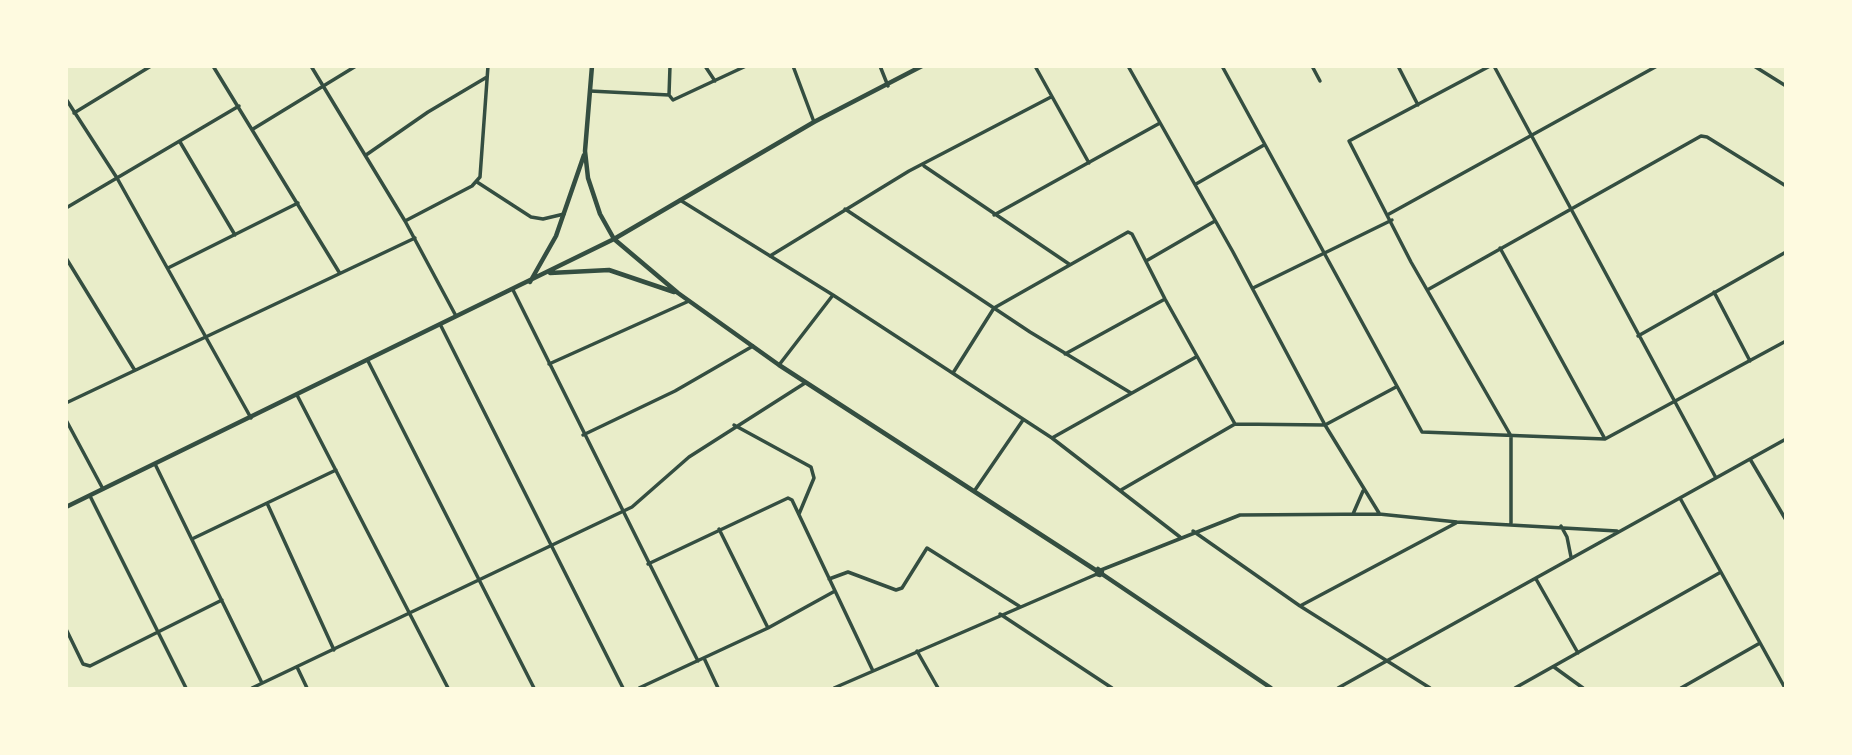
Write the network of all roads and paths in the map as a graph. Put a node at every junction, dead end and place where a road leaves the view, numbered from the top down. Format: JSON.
{"nodes":[{"id":1,"x":151,"y":66,"type":"edge"},
{"id":2,"x":213,"y":66,"type":"edge"},
{"id":3,"x":311,"y":66,"type":"edge"},
{"id":4,"x":356,"y":66,"type":"edge"},
{"id":5,"x":488,"y":66,"type":"edge"},
{"id":6,"x":593,"y":66,"type":"edge"},
{"id":7,"x":670,"y":66,"type":"edge"},
{"id":8,"x":705,"y":66,"type":"edge"},
{"id":9,"x":746,"y":66,"type":"edge"},
{"id":10,"x":793,"y":66,"type":"edge"},
{"id":11,"x":880,"y":66,"type":"edge"},
{"id":12,"x":922,"y":66,"type":"edge"},
{"id":13,"x":1035,"y":66,"type":"edge"},
{"id":14,"x":1128,"y":66,"type":"edge"},
{"id":15,"x":1222,"y":66,"type":"edge"},
{"id":16,"x":1312,"y":66,"type":"edge"},
{"id":17,"x":1398,"y":66,"type":"edge"},
{"id":18,"x":1492,"y":66,"type":"edge"},
{"id":19,"x":1657,"y":66,"type":"edge"},
{"id":20,"x":1754,"y":66,"type":"edge"},
{"id":21,"x":487,"y":77,"type":"junction"},
{"id":22,"x":715,"y":81,"type":"junction"},
{"id":23,"x":1320,"y":81,"type":"dead end"},
{"id":24,"x":888,"y":86,"type":"junction"},
{"id":25,"x":1786,"y":86,"type":"edge"},
{"id":26,"x":324,"y":88,"type":"junction"},
{"id":27,"x":590,"y":91,"type":"junction"},
{"id":28,"x":669,"y":95,"type":"junction"},
{"id":29,"x":1051,"y":97,"type":"junction"},
{"id":30,"x":66,"y":99,"type":"edge"},
{"id":31,"x":1418,"y":105,"type":"junction"},
{"id":32,"x":239,"y":106,"type":"junction"},
{"id":33,"x":75,"y":113,"type":"junction"},
{"id":34,"x":814,"y":122,"type":"junction"},
{"id":35,"x":1160,"y":123,"type":"junction"},
{"id":36,"x":253,"y":129,"type":"junction"},
{"id":37,"x":1531,"y":137,"type":"junction"},
{"id":38,"x":180,"y":142,"type":"junction"},
{"id":39,"x":1264,"y":145,"type":"junction"},
{"id":40,"x":585,"y":151,"type":"junction"},
{"id":41,"x":366,"y":155,"type":"junction"},
{"id":42,"x":1089,"y":163,"type":"junction"},
{"id":43,"x":923,"y":166,"type":"junction"},
{"id":44,"x":117,"y":178,"type":"junction"},
{"id":45,"x":477,"y":182,"type":"junction"},
{"id":46,"x":1195,"y":184,"type":"junction"},
{"id":47,"x":1786,"y":186,"type":"edge"},
{"id":48,"x":679,"y":200,"type":"junction"},
{"id":49,"x":298,"y":203,"type":"junction"},
{"id":50,"x":1569,"y":207,"type":"junction"},
{"id":51,"x":66,"y":208,"type":"edge"},
{"id":52,"x":845,"y":209,"type":"junction"},
{"id":53,"x":564,"y":214,"type":"junction"},
{"id":54,"x":1389,"y":214,"type":"junction"},
{"id":55,"x":994,"y":215,"type":"junction"},
{"id":56,"x":1392,"y":220,"type":"junction"},
{"id":57,"x":405,"y":221,"type":"junction"},
{"id":58,"x":1215,"y":221,"type":"junction"},
{"id":59,"x":235,"y":235,"type":"junction"},
{"id":60,"x":415,"y":238,"type":"junction"},
{"id":61,"x":614,"y":239,"type":"junction"},
{"id":62,"x":1500,"y":247,"type":"junction"},
{"id":63,"x":1786,"y":252,"type":"edge"},
{"id":64,"x":1324,"y":254,"type":"junction"},
{"id":65,"x":770,"y":256,"type":"junction"},
{"id":66,"x":66,"y":258,"type":"edge"},
{"id":67,"x":1146,"y":261,"type":"junction"},
{"id":68,"x":1069,"y":264,"type":"junction"},
{"id":69,"x":168,"y":268,"type":"junction"},
{"id":70,"x":339,"y":272,"type":"junction"},
{"id":71,"x":546,"y":274,"type":"junction"},
{"id":72,"x":530,"y":282,"type":"junction"},
{"id":73,"x":1253,"y":288,"type":"junction"},
{"id":74,"x":1429,"y":289,"type":"junction"},
{"id":75,"x":513,"y":290,"type":"junction"},
{"id":76,"x":1714,"y":292,"type":"junction"},
{"id":77,"x":678,"y":293,"type":"junction"},
{"id":78,"x":832,"y":295,"type":"junction"},
{"id":79,"x":1165,"y":299,"type":"junction"},
{"id":80,"x":689,"y":300,"type":"junction"},
{"id":81,"x":994,"y":308,"type":"junction"},
{"id":82,"x":456,"y":317,"type":"junction"},
{"id":83,"x":441,"y":326,"type":"junction"},
{"id":84,"x":1638,"y":336,"type":"junction"},
{"id":85,"x":208,"y":337,"type":"junction"},
{"id":86,"x":1784,"y":342,"type":"edge"},
{"id":87,"x":753,"y":346,"type":"junction"},
{"id":88,"x":1786,"y":350,"type":"edge"},
{"id":89,"x":1065,"y":354,"type":"junction"},
{"id":90,"x":1197,"y":357,"type":"junction"},
{"id":91,"x":368,"y":361,"type":"junction"},
{"id":92,"x":1750,"y":361,"type":"junction"},
{"id":93,"x":549,"y":364,"type":"junction"},
{"id":94,"x":779,"y":365,"type":"junction"},
{"id":95,"x":134,"y":369,"type":"junction"},
{"id":96,"x":953,"y":373,"type":"junction"},
{"id":97,"x":807,"y":382,"type":"junction"},
{"id":98,"x":1396,"y":387,"type":"junction"},
{"id":99,"x":1131,"y":393,"type":"junction"},
{"id":100,"x":297,"y":395,"type":"junction"},
{"id":101,"x":1675,"y":402,"type":"junction"},
{"id":102,"x":66,"y":403,"type":"edge"},
{"id":103,"x":251,"y":418,"type":"junction"},
{"id":104,"x":66,"y":420,"type":"edge"},
{"id":105,"x":1023,"y":420,"type":"junction"},
{"id":106,"x":1235,"y":424,"type":"junction"},
{"id":107,"x":734,"y":425,"type":"junction"},
{"id":108,"x":1325,"y":425,"type":"junction"},
{"id":109,"x":583,"y":435,"type":"junction"},
{"id":110,"x":1511,"y":436,"type":"junction"},
{"id":111,"x":1052,"y":439,"type":"junction"},
{"id":112,"x":1605,"y":439,"type":"junction"},
{"id":113,"x":1786,"y":439,"type":"edge"},
{"id":114,"x":1751,"y":459,"type":"junction"},
{"id":115,"x":155,"y":464,"type":"junction"},
{"id":116,"x":336,"y":470,"type":"junction"},
{"id":117,"x":1716,"y":478,"type":"junction"},
{"id":118,"x":103,"y":489,"type":"junction"},
{"id":119,"x":1363,"y":489,"type":"junction"},
{"id":120,"x":975,"y":490,"type":"junction"},
{"id":121,"x":1121,"y":491,"type":"junction"},
{"id":122,"x":90,"y":496,"type":"junction"},
{"id":123,"x":1680,"y":498,"type":"junction"},
{"id":124,"x":267,"y":503,"type":"junction"},
{"id":125,"x":66,"y":508,"type":"edge"},
{"id":126,"x":621,"y":513,"type":"junction"},
{"id":127,"x":799,"y":514,"type":"junction"},
{"id":128,"x":1353,"y":514,"type":"junction"},
{"id":129,"x":1379,"y":514,"type":"junction"},
{"id":130,"x":1786,"y":520,"type":"edge"},
{"id":131,"x":1457,"y":522,"type":"junction"},
{"id":132,"x":1511,"y":523,"type":"junction"},
{"id":133,"x":1561,"y":526,"type":"junction"},
{"id":134,"x":719,"y":529,"type":"junction"},
{"id":135,"x":1193,"y":531,"type":"junction"},
{"id":136,"x":1617,"y":531,"type":"junction"},
{"id":137,"x":1180,"y":537,"type":"junction"},
{"id":138,"x":194,"y":538,"type":"junction"},
{"id":139,"x":550,"y":545,"type":"junction"},
{"id":140,"x":1571,"y":557,"type":"junction"},
{"id":141,"x":648,"y":564,"type":"junction"},
{"id":142,"x":1099,"y":572,"type":"junction"},
{"id":143,"x":1721,"y":572,"type":"junction"},
{"id":144,"x":478,"y":578,"type":"junction"},
{"id":145,"x":1535,"y":578,"type":"junction"},
{"id":146,"x":829,"y":579,"type":"junction"},
{"id":147,"x":835,"y":591,"type":"junction"},
{"id":148,"x":223,"y":600,"type":"junction"},
{"id":149,"x":1019,"y":606,"type":"junction"},
{"id":150,"x":1300,"y":606,"type":"junction"},
{"id":151,"x":410,"y":612,"type":"junction"},
{"id":152,"x":1000,"y":614,"type":"junction"},
{"id":153,"x":768,"y":628,"type":"junction"},
{"id":154,"x":66,"y":629,"type":"edge"},
{"id":155,"x":157,"y":631,"type":"junction"},
{"id":156,"x":1760,"y":643,"type":"junction"},
{"id":157,"x":334,"y":650,"type":"junction"},
{"id":158,"x":917,"y":651,"type":"junction"},
{"id":159,"x":1578,"y":653,"type":"junction"},
{"id":160,"x":704,"y":658,"type":"junction"},
{"id":161,"x":698,"y":661,"type":"junction"},
{"id":162,"x":1387,"y":664,"type":"junction"},
{"id":163,"x":297,"y":667,"type":"junction"},
{"id":164,"x":1554,"y":667,"type":"junction"},
{"id":165,"x":873,"y":671,"type":"junction"},
{"id":166,"x":262,"y":683,"type":"junction"},
{"id":167,"x":186,"y":688,"type":"edge"},
{"id":168,"x":253,"y":688,"type":"edge"},
{"id":169,"x":307,"y":688,"type":"edge"},
{"id":170,"x":447,"y":688,"type":"edge"},
{"id":171,"x":534,"y":688,"type":"edge"},
{"id":172,"x":623,"y":688,"type":"edge"},
{"id":173,"x":639,"y":688,"type":"edge"},
{"id":174,"x":718,"y":688,"type":"edge"},
{"id":175,"x":834,"y":688,"type":"edge"},
{"id":176,"x":938,"y":688,"type":"edge"},
{"id":177,"x":1111,"y":688,"type":"edge"},
{"id":178,"x":1271,"y":688,"type":"edge"},
{"id":179,"x":1338,"y":688,"type":"edge"},
{"id":180,"x":1430,"y":688,"type":"edge"},
{"id":181,"x":1515,"y":688,"type":"edge"},
{"id":182,"x":1583,"y":688,"type":"edge"},
{"id":183,"x":1681,"y":688,"type":"edge"},
{"id":184,"x":1785,"y":688,"type":"edge"}],
"edges":[{"from":1,"to":33,"type":"street"},
{"from":2,"to":32,"type":"street"},
{"from":3,"to":26,"type":"street"},
{"from":4,"to":26,"type":"street"},
{"from":5,"to":21,"type":"street"},
{"from":6,"to":27,"type":"street"},
{"from":7,"to":28,"type":"street"},
{"from":8,"to":22,"type":"street"},
{"from":9,"to":22,"type":"street"},
{"from":10,"to":34,"type":"street"},
{"from":11,"to":24,"type":"street"},
{"from":12,"to":24,"type":"street"},
{"from":13,"to":29,"type":"street"},
{"from":14,"to":35,"type":"street"},
{"from":15,"to":39,"type":"street"},
{"from":16,"to":23,"type":"street"},
{"from":17,"to":31,"type":"street"},
{"from":18,"to":31,"type":"street"},
{"from":18,"to":37,"type":"street"},
{"from":19,"to":37,"type":"street"},
{"from":20,"to":25,"type":"street"},
{"from":21,"to":41,"type":"street"},
{"from":21,"to":45,"type":"street"},
{"from":22,"to":28,"type":"street"},
{"from":24,"to":34,"type":"street"},
{"from":26,"to":36,"type":"street"},
{"from":26,"to":41,"type":"street"},
{"from":27,"to":28,"type":"street"},
{"from":27,"to":40,"type":"street"},
{"from":29,"to":42,"type":"street"},
{"from":29,"to":43,"type":"street"},
{"from":30,"to":33,"type":"street"},
{"from":31,"to":54,"type":"street"},
{"from":32,"to":36,"type":"street"},
{"from":32,"to":38,"type":"street"},
{"from":33,"to":44,"type":"street"},
{"from":34,"to":48,"type":"street"},
{"from":35,"to":42,"type":"street"},
{"from":35,"to":46,"type":"street"},
{"from":36,"to":49,"type":"street"},
{"from":37,"to":50,"type":"street"},
{"from":37,"to":54,"type":"street"},
{"from":38,"to":44,"type":"street"},
{"from":38,"to":59,"type":"street"},
{"from":39,"to":46,"type":"street"},
{"from":39,"to":64,"type":"street"},
{"from":40,"to":53,"type":"street"},
{"from":40,"to":61,"type":"street"},
{"from":41,"to":57,"type":"street"},
{"from":42,"to":55,"type":"street"},
{"from":43,"to":52,"type":"street"},
{"from":43,"to":55,"type":"street"},
{"from":44,"to":51,"type":"street"},
{"from":44,"to":69,"type":"street"},
{"from":45,"to":53,"type":"street"},
{"from":45,"to":57,"type":"street"},
{"from":46,"to":58,"type":"street"},
{"from":47,"to":50,"type":"street"},
{"from":48,"to":61,"type":"street"},
{"from":48,"to":65,"type":"street"},
{"from":49,"to":59,"type":"street"},
{"from":49,"to":70,"type":"street"},
{"from":50,"to":62,"type":"street"},
{"from":50,"to":84,"type":"street"},
{"from":52,"to":65,"type":"street"},
{"from":52,"to":81,"type":"street"},
{"from":53,"to":72,"type":"street"},
{"from":54,"to":56,"type":"street"},
{"from":55,"to":68,"type":"street"},
{"from":56,"to":64,"type":"street"},
{"from":56,"to":74,"type":"street"},
{"from":57,"to":60,"type":"street"},
{"from":58,"to":67,"type":"street"},
{"from":58,"to":73,"type":"street"},
{"from":59,"to":69,"type":"street"},
{"from":60,"to":70,"type":"street"},
{"from":60,"to":82,"type":"street"},
{"from":61,"to":71,"type":"street"},
{"from":61,"to":77,"type":"street"},
{"from":62,"to":74,"type":"street"},
{"from":62,"to":112,"type":"street"},
{"from":63,"to":76,"type":"street"},
{"from":64,"to":73,"type":"street"},
{"from":64,"to":98,"type":"street"},
{"from":65,"to":78,"type":"street"},
{"from":66,"to":95,"type":"street"},
{"from":67,"to":68,"type":"street"},
{"from":67,"to":79,"type":"street"},
{"from":68,"to":81,"type":"street"},
{"from":69,"to":85,"type":"street"},
{"from":70,"to":85,"type":"street"},
{"from":71,"to":72,"type":"street"},
{"from":71,"to":77,"type":"street"},
{"from":72,"to":75,"type":"street"},
{"from":73,"to":108,"type":"street"},
{"from":74,"to":110,"type":"street"},
{"from":75,"to":82,"type":"street"},
{"from":75,"to":93,"type":"street"},
{"from":76,"to":84,"type":"street"},
{"from":76,"to":92,"type":"street"},
{"from":77,"to":80,"type":"street"},
{"from":78,"to":94,"type":"street"},
{"from":78,"to":96,"type":"street"},
{"from":79,"to":89,"type":"street"},
{"from":79,"to":90,"type":"street"},
{"from":80,"to":87,"type":"street"},
{"from":80,"to":93,"type":"street"},
{"from":81,"to":89,"type":"street"},
{"from":81,"to":96,"type":"street"},
{"from":82,"to":83,"type":"street"},
{"from":83,"to":91,"type":"street"},
{"from":83,"to":139,"type":"street"},
{"from":84,"to":101,"type":"street"},
{"from":85,"to":95,"type":"street"},
{"from":85,"to":103,"type":"street"},
{"from":86,"to":88,"type":"street"},
{"from":86,"to":92,"type":"street"},
{"from":87,"to":94,"type":"street"},
{"from":87,"to":109,"type":"street"},
{"from":89,"to":99,"type":"street"},
{"from":90,"to":99,"type":"street"},
{"from":90,"to":106,"type":"street"},
{"from":91,"to":100,"type":"street"},
{"from":91,"to":144,"type":"street"},
{"from":92,"to":101,"type":"street"},
{"from":93,"to":109,"type":"street"},
{"from":94,"to":97,"type":"street"},
{"from":95,"to":102,"type":"street"},
{"from":96,"to":105,"type":"street"},
{"from":97,"to":107,"type":"street"},
{"from":97,"to":120,"type":"street"},
{"from":98,"to":108,"type":"street"},
{"from":98,"to":110,"type":"street"},
{"from":99,"to":111,"type":"street"},
{"from":100,"to":103,"type":"street"},
{"from":100,"to":116,"type":"street"},
{"from":101,"to":112,"type":"street"},
{"from":101,"to":117,"type":"street"},
{"from":103,"to":115,"type":"street"},
{"from":104,"to":118,"type":"street"},
{"from":105,"to":111,"type":"street"},
{"from":105,"to":120,"type":"street"},
{"from":106,"to":108,"type":"street"},
{"from":106,"to":121,"type":"street"},
{"from":107,"to":126,"type":"street"},
{"from":107,"to":127,"type":"street"},
{"from":108,"to":119,"type":"street"},
{"from":109,"to":126,"type":"street"},
{"from":110,"to":112,"type":"street"},
{"from":110,"to":132,"type":"street"},
{"from":111,"to":121,"type":"street"},
{"from":113,"to":114,"type":"street"},
{"from":114,"to":117,"type":"street"},
{"from":114,"to":130,"type":"street"},
{"from":115,"to":118,"type":"street"},
{"from":115,"to":138,"type":"street"},
{"from":116,"to":124,"type":"street"},
{"from":116,"to":151,"type":"street"},
{"from":117,"to":123,"type":"street"},
{"from":118,"to":122,"type":"street"},
{"from":119,"to":128,"type":"street"},
{"from":119,"to":129,"type":"street"},
{"from":120,"to":142,"type":"street"},
{"from":121,"to":137,"type":"street"},
{"from":122,"to":125,"type":"street"},
{"from":122,"to":155,"type":"street"},
{"from":123,"to":136,"type":"street"},
{"from":123,"to":143,"type":"street"},
{"from":124,"to":138,"type":"street"},
{"from":124,"to":157,"type":"street"},
{"from":126,"to":139,"type":"street"},
{"from":126,"to":141,"type":"street"},
{"from":127,"to":134,"type":"street"},
{"from":127,"to":146,"type":"street"},
{"from":128,"to":129,"type":"street"},
{"from":128,"to":135,"type":"street"},
{"from":129,"to":131,"type":"street"},
{"from":131,"to":132,"type":"street"},
{"from":131,"to":150,"type":"street"},
{"from":132,"to":133,"type":"street"},
{"from":133,"to":136,"type":"street"},
{"from":133,"to":140,"type":"street"},
{"from":134,"to":141,"type":"street"},
{"from":134,"to":153,"type":"street"},
{"from":135,"to":137,"type":"street"},
{"from":135,"to":150,"type":"street"},
{"from":136,"to":140,"type":"street"},
{"from":137,"to":142,"type":"street"},
{"from":138,"to":148,"type":"street"},
{"from":139,"to":144,"type":"street"},
{"from":139,"to":172,"type":"street"},
{"from":140,"to":145,"type":"street"},
{"from":141,"to":161,"type":"street"},
{"from":142,"to":149,"type":"street"},
{"from":142,"to":178,"type":"street"},
{"from":143,"to":156,"type":"street"},
{"from":143,"to":159,"type":"street"},
{"from":144,"to":151,"type":"street"},
{"from":144,"to":171,"type":"street"},
{"from":145,"to":159,"type":"street"},
{"from":145,"to":162,"type":"street"},
{"from":146,"to":147,"type":"street"},
{"from":146,"to":149,"type":"street"},
{"from":147,"to":153,"type":"street"},
{"from":147,"to":165,"type":"street"},
{"from":148,"to":155,"type":"street"},
{"from":148,"to":166,"type":"street"},
{"from":149,"to":152,"type":"street"},
{"from":150,"to":162,"type":"street"},
{"from":151,"to":157,"type":"street"},
{"from":151,"to":170,"type":"street"},
{"from":152,"to":158,"type":"street"},
{"from":152,"to":177,"type":"street"},
{"from":153,"to":160,"type":"street"},
{"from":154,"to":155,"type":"street"},
{"from":155,"to":167,"type":"street"},
{"from":156,"to":183,"type":"street"},
{"from":156,"to":184,"type":"street"},
{"from":157,"to":163,"type":"street"},
{"from":158,"to":165,"type":"street"},
{"from":158,"to":176,"type":"street"},
{"from":159,"to":164,"type":"street"},
{"from":160,"to":161,"type":"street"},
{"from":160,"to":174,"type":"street"},
{"from":161,"to":173,"type":"street"},
{"from":162,"to":179,"type":"street"},
{"from":162,"to":180,"type":"street"},
{"from":163,"to":166,"type":"street"},
{"from":163,"to":169,"type":"street"},
{"from":164,"to":181,"type":"street"},
{"from":164,"to":182,"type":"street"},
{"from":165,"to":175,"type":"street"},
{"from":166,"to":168,"type":"street"}]}
